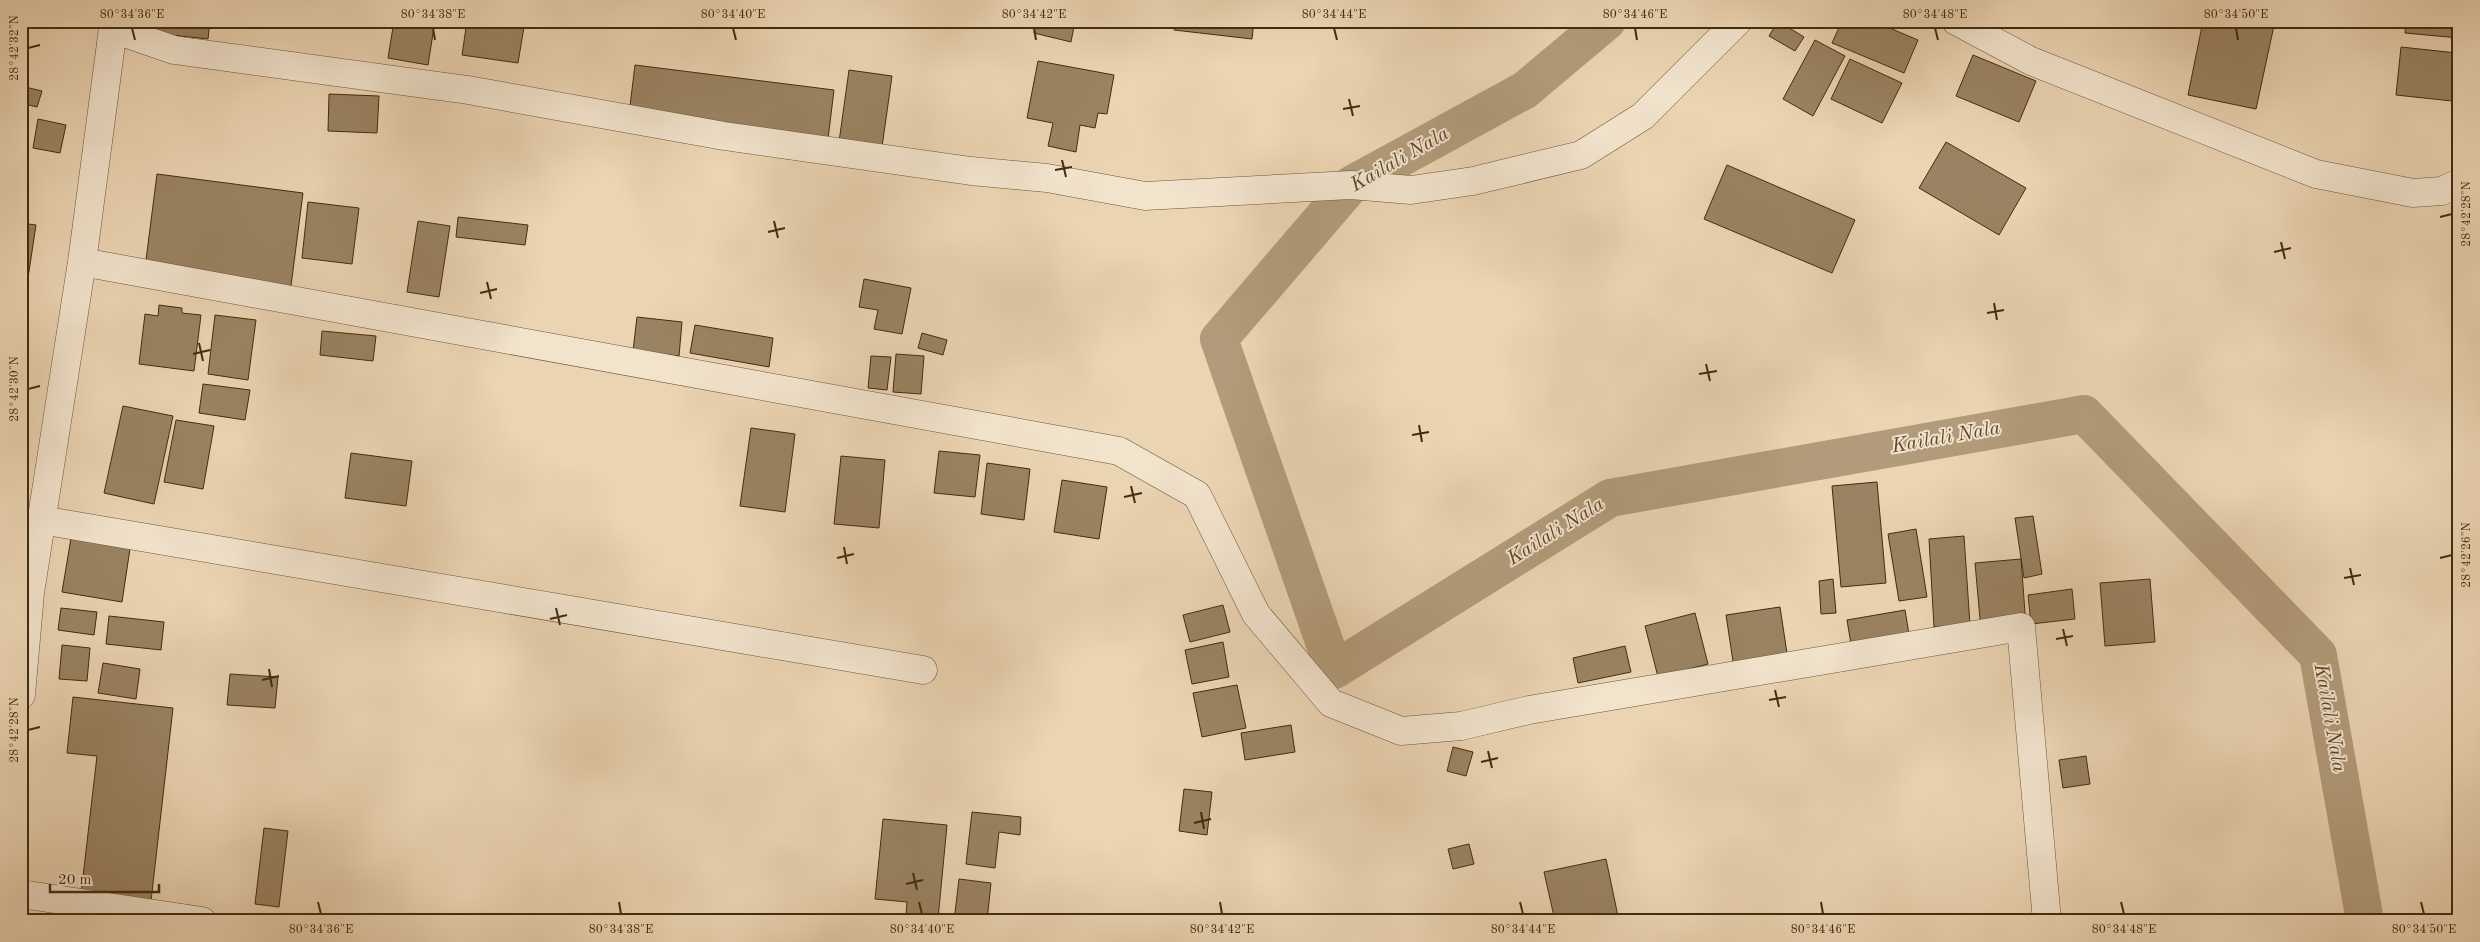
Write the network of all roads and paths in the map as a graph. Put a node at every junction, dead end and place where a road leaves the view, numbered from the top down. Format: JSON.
{"nodes":[{"id":1,"x":1738,"y":21,"type":"edge"},
{"id":2,"x":1956,"y":21,"type":"edge"},
{"id":3,"x":114,"y":25,"type":"edge"},
{"id":4,"x":2459,"y":183,"type":"edge"},
{"id":5,"x":82,"y":262,"type":"junction"},
{"id":6,"x":42,"y":520,"type":"junction"},
{"id":7,"x":26,"y":589,"type":"edge"},
{"id":8,"x":923,"y":670,"type":"dead end"},
{"id":9,"x":21,"y":695,"type":"edge"},
{"id":10,"x":21,"y":894,"type":"edge"},
{"id":11,"x":202,"y":921,"type":"edge"},
{"id":12,"x":2047,"y":921,"type":"edge"}],
"edges":[{"from":1,"to":3,"type":"street"},
{"from":2,"to":4,"type":"street"},
{"from":3,"to":5,"type":"street"},
{"from":5,"to":6,"type":"street"},
{"from":5,"to":12,"type":"street"},
{"from":6,"to":7,"type":"street"},
{"from":6,"to":8,"type":"street"},
{"from":7,"to":9,"type":"street"},
{"from":10,"to":11,"type":"street"}]}
